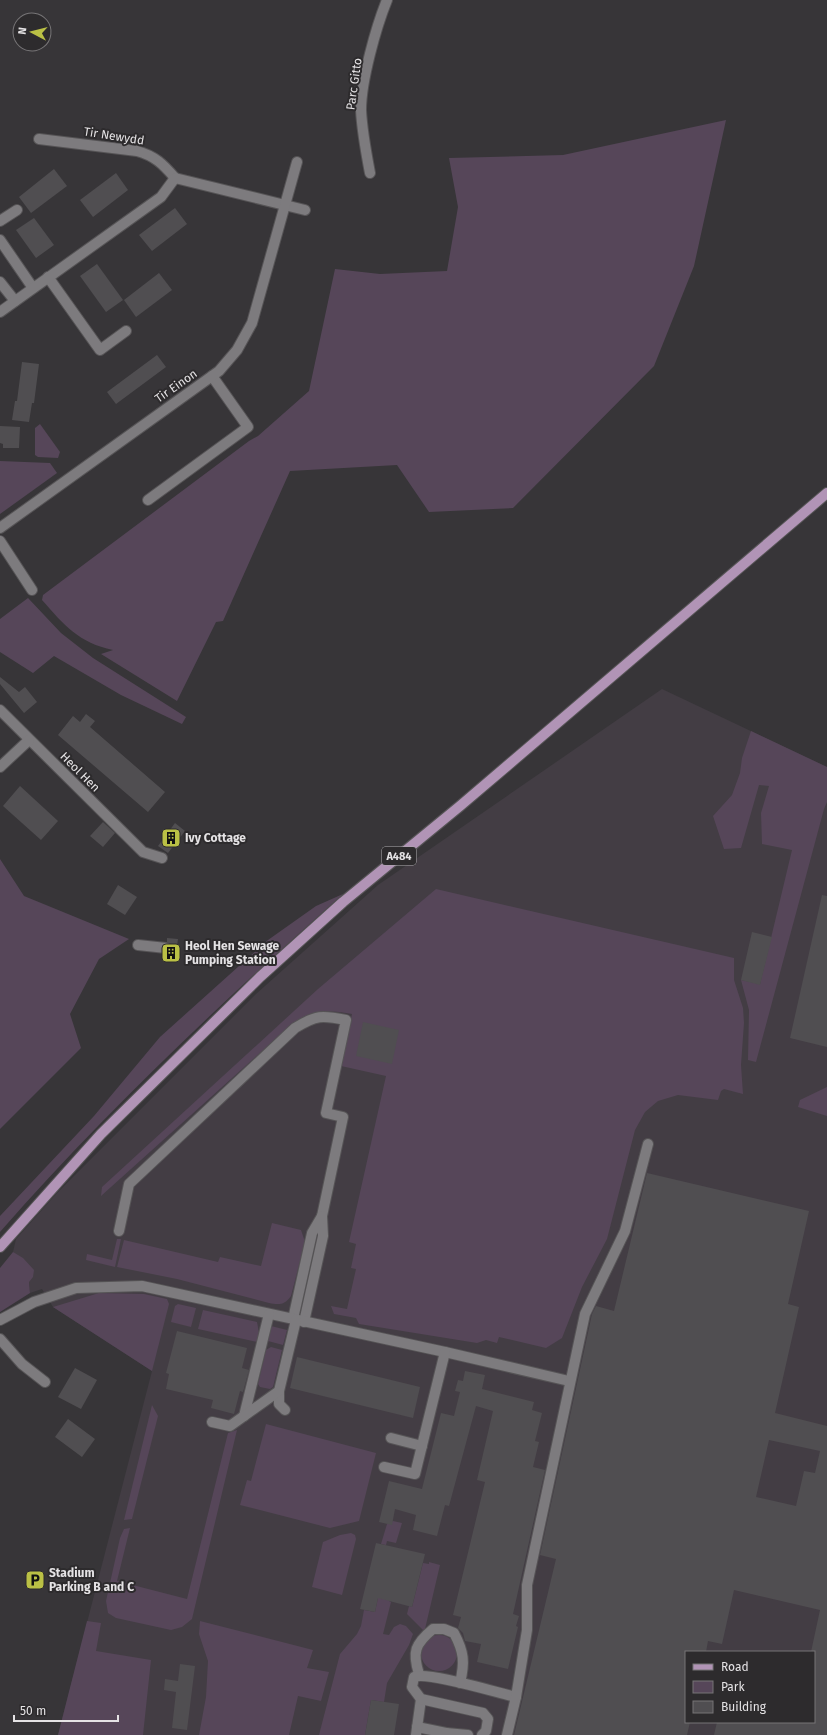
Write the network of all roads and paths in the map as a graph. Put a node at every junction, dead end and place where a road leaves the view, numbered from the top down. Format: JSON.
{"nodes":[{"id":1,"x":387,"y":0,"type":"edge"},
{"id":2,"x":39,"y":139,"type":"dead end"},
{"id":3,"x":297,"y":162,"type":"dead end"},
{"id":4,"x":370,"y":173,"type":"dead end"},
{"id":5,"x":175,"y":178,"type":"junction"},
{"id":6,"x":286,"y":205,"type":"junction"},
{"id":7,"x":17,"y":210,"type":"dead end"},
{"id":8,"x":305,"y":210,"type":"dead end"},
{"id":9,"x":0,"y":221,"type":"edge"},
{"id":10,"x":0,"y":240,"type":"edge"},
{"id":11,"x":48,"y":277,"type":"junction"},
{"id":12,"x":0,"y":282,"type":"edge"},
{"id":13,"x":33,"y":288,"type":"junction"},
{"id":14,"x":15,"y":301,"type":"junction"},
{"id":15,"x":0,"y":312,"type":"edge"},
{"id":16,"x":126,"y":331,"type":"dead end"},
{"id":17,"x":212,"y":376,"type":"junction"},
{"id":18,"x":826,"y":494,"type":"edge"},
{"id":19,"x":148,"y":500,"type":"dead end"},
{"id":20,"x":0,"y":528,"type":"edge"},
{"id":21,"x":0,"y":541,"type":"edge"},
{"id":22,"x":32,"y":590,"type":"dead end"},
{"id":23,"x":0,"y":710,"type":"edge"},
{"id":24,"x":29,"y":740,"type":"junction"},
{"id":25,"x":0,"y":767,"type":"edge"},
{"id":26,"x":162,"y":858,"type":"dead end"},
{"id":27,"x":138,"y":945,"type":"dead end"},
{"id":28,"x":166,"y":948,"type":"dead end"},
{"id":29,"x":648,"y":1144,"type":"dead end"},
{"id":30,"x":322,"y":1216,"type":"junction"},
{"id":31,"x":119,"y":1231,"type":"dead end"},
{"id":32,"x":0,"y":1247,"type":"edge"},
{"id":33,"x":269,"y":1314,"type":"junction"},
{"id":34,"x":0,"y":1320,"type":"edge"},
{"id":35,"x":298,"y":1320,"type":"junction"},
{"id":36,"x":0,"y":1338,"type":"edge"},
{"id":37,"x":445,"y":1352,"type":"junction"},
{"id":38,"x":45,"y":1382,"type":"dead end"},
{"id":39,"x":569,"y":1382,"type":"junction"},
{"id":40,"x":279,"y":1391,"type":"junction"},
{"id":41,"x":285,"y":1410,"type":"dead end"},
{"id":42,"x":244,"y":1416,"type":"junction"},
{"id":43,"x":212,"y":1422,"type":"dead end"},
{"id":44,"x":392,"y":1438,"type":"dead end"},
{"id":45,"x":422,"y":1446,"type":"junction"},
{"id":46,"x":384,"y":1467,"type":"dead end"},
{"id":47,"x":419,"y":1674,"type":"junction"},
{"id":48,"x":460,"y":1683,"type":"junction"},
{"id":49,"x":516,"y":1697,"type":"junction"},
{"id":50,"x":421,"y":1699,"type":"junction"},
{"id":51,"x":417,"y":1731,"type":"edge"},
{"id":52,"x":446,"y":1734,"type":"edge"},
{"id":53,"x":468,"y":1735,"type":"edge"},
{"id":54,"x":482,"y":1735,"type":"edge"},
{"id":55,"x":507,"y":1735,"type":"edge"}],
"edges":[{"from":1,"to":4,"type":"street","name":"Parc Gitto"},
{"from":2,"to":5,"type":"street","name":"Tir Newydd"},
{"from":3,"to":6,"type":"street","name":"Tir Einon"},
{"from":5,"to":6,"type":"street"},
{"from":5,"to":11,"type":"street"},
{"from":6,"to":8,"type":"street"},
{"from":6,"to":17,"type":"street","name":"Tir Einon"},
{"from":7,"to":9,"type":"street"},
{"from":10,"to":13,"type":"street"},
{"from":11,"to":13,"type":"street"},
{"from":11,"to":16,"type":"street"},
{"from":12,"to":14,"type":"street"},
{"from":13,"to":14,"type":"street"},
{"from":14,"to":15,"type":"street"},
{"from":17,"to":19,"type":"street"},
{"from":17,"to":20,"type":"street","name":"Tir Einon"},
{"from":18,"to":32,"type":"main road","number":"A484"},
{"from":21,"to":22,"type":"street"},
{"from":23,"to":24,"type":"street","name":"Heol Hen"},
{"from":24,"to":25,"type":"street"},
{"from":24,"to":26,"type":"street","name":"Heol Hen"},
{"from":27,"to":28,"type":"street"},
{"from":29,"to":39,"type":"street"},
{"from":30,"to":31,"type":"street"},
{"from":30,"to":35,"type":"street"},
{"from":30,"to":35,"type":"street"},
{"from":33,"to":34,"type":"street"},
{"from":33,"to":35,"type":"street"},
{"from":33,"to":42,"type":"street"},
{"from":35,"to":37,"type":"street"},
{"from":35,"to":40,"type":"street"},
{"from":36,"to":38,"type":"street"},
{"from":37,"to":39,"type":"street"},
{"from":37,"to":45,"type":"street"},
{"from":39,"to":49,"type":"street"},
{"from":40,"to":41,"type":"street"},
{"from":40,"to":42,"type":"street"},
{"from":42,"to":43,"type":"street"},
{"from":44,"to":45,"type":"street"},
{"from":45,"to":46,"type":"street"},
{"from":47,"to":48,"type":"street"},
{"from":47,"to":48,"type":"street"},
{"from":47,"to":50,"type":"street"},
{"from":48,"to":49,"type":"street"},
{"from":49,"to":55,"type":"street"},
{"from":50,"to":51,"type":"street"},
{"from":50,"to":54,"type":"street"},
{"from":51,"to":52,"type":"street"},
{"from":52,"to":53,"type":"street"}]}
